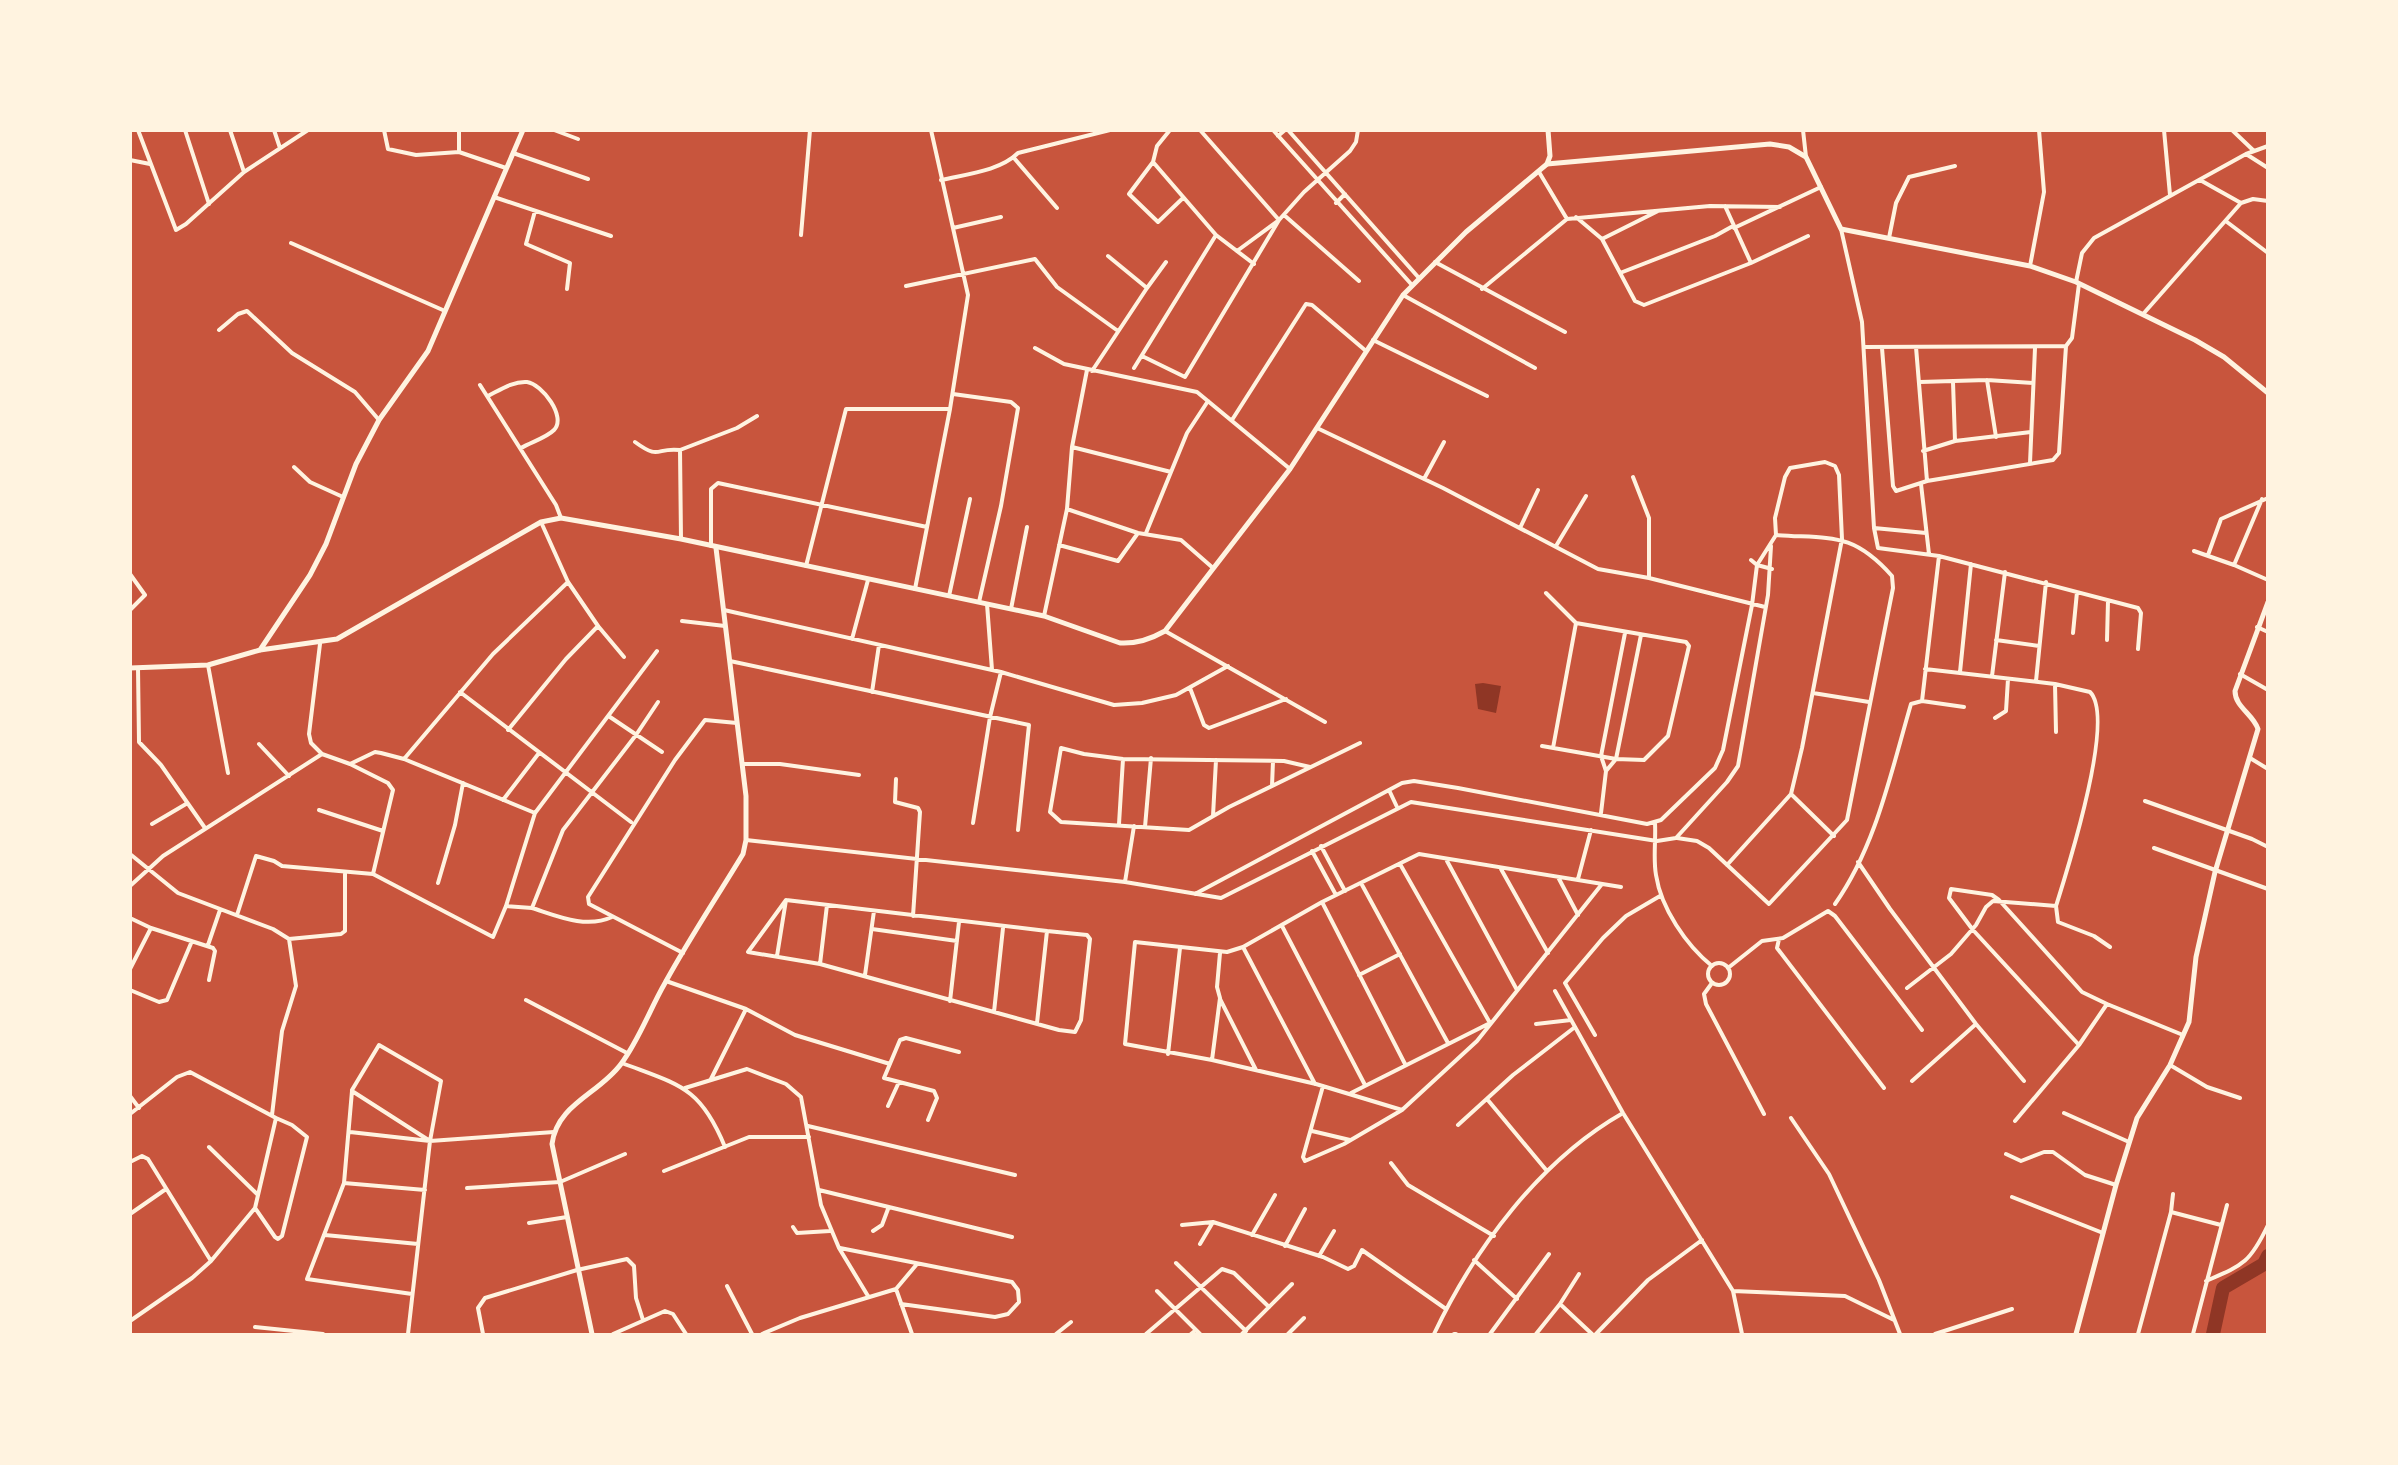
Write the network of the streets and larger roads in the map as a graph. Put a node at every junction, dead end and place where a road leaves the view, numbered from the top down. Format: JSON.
{"nodes":[{"id":1,"x":138,"y":130,"type":"edge"},
{"id":2,"x":185,"y":130,"type":"edge"},
{"id":3,"x":230,"y":130,"type":"edge"},
{"id":4,"x":274,"y":130,"type":"edge"},
{"id":5,"x":308,"y":130,"type":"edge"},
{"id":6,"x":384,"y":130,"type":"edge"},
{"id":7,"x":459,"y":130,"type":"edge"},
{"id":8,"x":524,"y":130,"type":"edge"},
{"id":9,"x":554,"y":130,"type":"edge"},
{"id":10,"x":810,"y":130,"type":"edge"},
{"id":11,"x":931,"y":130,"type":"edge"},
{"id":12,"x":1110,"y":130,"type":"edge"},
{"id":13,"x":1170,"y":130,"type":"edge"},
{"id":14,"x":1200,"y":130,"type":"edge"},
{"id":15,"x":1273,"y":130,"type":"edge"},
{"id":16,"x":1286,"y":130,"type":"edge"},
{"id":17,"x":1358,"y":130,"type":"edge"},
{"id":18,"x":1548,"y":130,"type":"edge"},
{"id":19,"x":1803,"y":130,"type":"edge"},
{"id":20,"x":2039,"y":130,"type":"edge"},
{"id":21,"x":2164,"y":130,"type":"edge"},
{"id":22,"x":2232,"y":130,"type":"edge"},
{"id":23,"x":1089,"y":133,"type":"edge"},
{"id":24,"x":1278,"y":136,"type":"junction"},
{"id":25,"x":578,"y":139,"type":"dead end"},
{"id":26,"x":2268,"y":146,"type":"edge"},
{"id":27,"x":280,"y":148,"type":"junction"},
{"id":28,"x":2254,"y":151,"type":"junction"},
{"id":29,"x":459,"y":152,"type":"junction"},
{"id":30,"x":513,"y":153,"type":"junction"},
{"id":31,"x":2246,"y":154,"type":"junction"},
{"id":32,"x":1806,"y":157,"type":"junction"},
{"id":33,"x":1014,"y":158,"type":"junction"},
{"id":34,"x":130,"y":160,"type":"edge"},
{"id":35,"x":1153,"y":162,"type":"junction"},
{"id":36,"x":150,"y":164,"type":"junction"},
{"id":37,"x":1548,"y":164,"type":"junction"},
{"id":38,"x":1955,"y":166,"type":"dead end"},
{"id":39,"x":506,"y":168,"type":"junction"},
{"id":40,"x":2268,"y":168,"type":"edge"},
{"id":41,"x":244,"y":172,"type":"junction"},
{"id":42,"x":1325,"y":172,"type":"junction"},
{"id":43,"x":1539,"y":172,"type":"junction"},
{"id":44,"x":588,"y":179,"type":"dead end"},
{"id":45,"x":2200,"y":179,"type":"junction"},
{"id":46,"x":941,"y":180,"type":"junction"},
{"id":47,"x":1316,"y":180,"type":"junction"},
{"id":48,"x":1821,"y":188,"type":"junction"},
{"id":49,"x":1345,"y":195,"type":"junction"},
{"id":50,"x":2170,"y":195,"type":"junction"},
{"id":51,"x":493,"y":197,"type":"junction"},
{"id":52,"x":1183,"y":198,"type":"junction"},
{"id":53,"x":2268,"y":201,"type":"edge"},
{"id":54,"x":1336,"y":203,"type":"junction"},
{"id":55,"x":2241,"y":203,"type":"junction"},
{"id":56,"x":208,"y":204,"type":"junction"},
{"id":57,"x":1725,"y":206,"type":"junction"},
{"id":58,"x":1780,"y":207,"type":"junction"},
{"id":59,"x":1057,"y":208,"type":"dead end"},
{"id":60,"x":1660,"y":210,"type":"junction"},
{"id":61,"x":536,"y":211,"type":"junction"},
{"id":62,"x":1284,"y":215,"type":"junction"},
{"id":63,"x":1001,"y":217,"type":"dead end"},
{"id":64,"x":1576,"y":217,"type":"junction"},
{"id":65,"x":1567,"y":219,"type":"junction"},
{"id":66,"x":1279,"y":220,"type":"junction"},
{"id":67,"x":2227,"y":222,"type":"junction"},
{"id":68,"x":1734,"y":227,"type":"junction"},
{"id":69,"x":953,"y":228,"type":"junction"},
{"id":70,"x":1841,"y":229,"type":"junction"},
{"id":71,"x":801,"y":235,"type":"dead end"},
{"id":72,"x":1216,"y":235,"type":"junction"},
{"id":73,"x":611,"y":236,"type":"dead end"},
{"id":74,"x":1809,"y":236,"type":"dead end"},
{"id":75,"x":1889,"y":238,"type":"junction"},
{"id":76,"x":1602,"y":239,"type":"junction"},
{"id":77,"x":291,"y":243,"type":"dead end"},
{"id":78,"x":1237,"y":251,"type":"junction"},
{"id":79,"x":2268,"y":253,"type":"edge"},
{"id":80,"x":1108,"y":256,"type":"dead end"},
{"id":81,"x":1166,"y":262,"type":"dead end"},
{"id":82,"x":1435,"y":262,"type":"junction"},
{"id":83,"x":1751,"y":263,"type":"junction"},
{"id":84,"x":1254,"y":264,"type":"junction"},
{"id":85,"x":2030,"y":266,"type":"junction"},
{"id":86,"x":1620,"y":273,"type":"junction"},
{"id":87,"x":964,"y":276,"type":"junction"},
{"id":88,"x":1419,"y":278,"type":"junction"},
{"id":89,"x":1359,"y":281,"type":"dead end"},
{"id":90,"x":2078,"y":283,"type":"junction"},
{"id":91,"x":1412,"y":285,"type":"junction"},
{"id":92,"x":906,"y":286,"type":"dead end"},
{"id":93,"x":1147,"y":288,"type":"junction"},
{"id":94,"x":567,"y":289,"type":"dead end"},
{"id":95,"x":1482,"y":289,"type":"junction"},
{"id":96,"x":1403,"y":295,"type":"junction"},
{"id":97,"x":446,"y":311,"type":"junction"},
{"id":98,"x":2144,"y":313,"type":"junction"},
{"id":99,"x":219,"y":330,"type":"dead end"},
{"id":100,"x":1118,"y":331,"type":"junction"},
{"id":101,"x":1565,"y":332,"type":"dead end"},
{"id":102,"x":1373,"y":340,"type":"junction"},
{"id":103,"x":2066,"y":346,"type":"junction"},
{"id":104,"x":1864,"y":347,"type":"junction"},
{"id":105,"x":1916,"y":347,"type":"junction"},
{"id":106,"x":1035,"y":348,"type":"dead end"},
{"id":107,"x":1882,"y":348,"type":"junction"},
{"id":108,"x":2035,"y":348,"type":"junction"},
{"id":109,"x":1366,"y":351,"type":"junction"},
{"id":110,"x":1142,"y":356,"type":"junction"},
{"id":111,"x":1134,"y":368,"type":"dead end"},
{"id":112,"x":1535,"y":368,"type":"dead end"},
{"id":113,"x":1090,"y":371,"type":"junction"},
{"id":114,"x":1987,"y":380,"type":"junction"},
{"id":115,"x":1920,"y":382,"type":"junction"},
{"id":116,"x":1953,"y":382,"type":"junction"},
{"id":117,"x":2033,"y":383,"type":"junction"},
{"id":118,"x":480,"y":385,"type":"dead end"},
{"id":119,"x":2268,"y":393,"type":"edge"},
{"id":120,"x":952,"y":394,"type":"junction"},
{"id":121,"x":488,"y":396,"type":"junction"},
{"id":122,"x":1487,"y":396,"type":"dead end"},
{"id":123,"x":1208,"y":401,"type":"junction"},
{"id":124,"x":950,"y":410,"type":"junction"},
{"id":125,"x":757,"y":416,"type":"dead end"},
{"id":126,"x":379,"y":420,"type":"junction"},
{"id":127,"x":1232,"y":420,"type":"junction"},
{"id":128,"x":1317,"y":427,"type":"junction"},
{"id":129,"x":2031,"y":432,"type":"junction"},
{"id":130,"x":1996,"y":437,"type":"junction"},
{"id":131,"x":1955,"y":441,"type":"junction"},
{"id":132,"x":635,"y":442,"type":"dead end"},
{"id":133,"x":1444,"y":442,"type":"dead end"},
{"id":134,"x":1072,"y":447,"type":"junction"},
{"id":135,"x":520,"y":448,"type":"junction"},
{"id":136,"x":680,"y":450,"type":"junction"},
{"id":137,"x":1923,"y":451,"type":"junction"},
{"id":138,"x":2030,"y":463,"type":"junction"},
{"id":139,"x":294,"y":468,"type":"dead end"},
{"id":140,"x":1290,"y":468,"type":"junction"},
{"id":141,"x":1171,"y":472,"type":"junction"},
{"id":142,"x":1633,"y":477,"type":"dead end"},
{"id":143,"x":1424,"y":479,"type":"junction"},
{"id":144,"x":1927,"y":481,"type":"junction"},
{"id":145,"x":1921,"y":484,"type":"junction"},
{"id":146,"x":1538,"y":490,"type":"dead end"},
{"id":147,"x":1586,"y":496,"type":"dead end"},
{"id":148,"x":343,"y":497,"type":"junction"},
{"id":149,"x":2265,"y":498,"type":"edge"},
{"id":150,"x":970,"y":499,"type":"dead end"},
{"id":151,"x":823,"y":504,"type":"junction"},
{"id":152,"x":1067,"y":509,"type":"junction"},
{"id":153,"x":561,"y":518,"type":"junction"},
{"id":154,"x":541,"y":522,"type":"junction"},
{"id":155,"x":927,"y":527,"type":"junction"},
{"id":156,"x":1027,"y":527,"type":"dead end"},
{"id":157,"x":1520,"y":528,"type":"junction"},
{"id":158,"x":1874,"y":528,"type":"junction"},
{"id":159,"x":1138,"y":533,"type":"junction"},
{"id":160,"x":1146,"y":533,"type":"junction"},
{"id":161,"x":1926,"y":533,"type":"junction"},
{"id":162,"x":1776,"y":535,"type":"junction"},
{"id":163,"x":681,"y":539,"type":"junction"},
{"id":164,"x":1842,"y":539,"type":"junction"},
{"id":165,"x":1059,"y":545,"type":"junction"},
{"id":166,"x":1771,"y":545,"type":"junction"},
{"id":167,"x":1556,"y":546,"type":"junction"},
{"id":168,"x":714,"y":547,"type":"junction"},
{"id":169,"x":2194,"y":550,"type":"dead end"},
{"id":170,"x":1929,"y":554,"type":"junction"},
{"id":171,"x":2208,"y":555,"type":"junction"},
{"id":172,"x":1939,"y":556,"type":"junction"},
{"id":173,"x":1751,"y":560,"type":"dead end"},
{"id":174,"x":1971,"y":564,"type":"junction"},
{"id":175,"x":1757,"y":565,"type":"junction"},
{"id":176,"x":2234,"y":565,"type":"junction"},
{"id":177,"x":806,"y":567,"type":"junction"},
{"id":178,"x":1214,"y":568,"type":"junction"},
{"id":179,"x":1772,"y":569,"type":"junction"},
{"id":180,"x":2005,"y":572,"type":"junction"},
{"id":181,"x":130,"y":574,"type":"edge"},
{"id":182,"x":1649,"y":578,"type":"junction"},
{"id":183,"x":868,"y":580,"type":"junction"},
{"id":184,"x":2268,"y":580,"type":"edge"},
{"id":185,"x":568,"y":582,"type":"junction"},
{"id":186,"x":2046,"y":582,"type":"junction"},
{"id":187,"x":914,"y":590,"type":"junction"},
{"id":188,"x":2077,"y":592,"type":"junction"},
{"id":189,"x":1546,"y":593,"type":"dead end"},
{"id":190,"x":949,"y":597,"type":"junction"},
{"id":191,"x":2108,"y":601,"type":"junction"},
{"id":192,"x":2268,"y":602,"type":"edge"},
{"id":193,"x":979,"y":603,"type":"junction"},
{"id":194,"x":987,"y":604,"type":"junction"},
{"id":195,"x":1752,"y":605,"type":"junction"},
{"id":196,"x":1765,"y":607,"type":"junction"},
{"id":197,"x":1011,"y":609,"type":"junction"},
{"id":198,"x":130,"y":610,"type":"edge"},
{"id":199,"x":724,"y":610,"type":"junction"},
{"id":200,"x":1044,"y":616,"type":"junction"},
{"id":201,"x":682,"y":621,"type":"dead end"},
{"id":202,"x":1576,"y":623,"type":"junction"},
{"id":203,"x":598,"y":626,"type":"junction"},
{"id":204,"x":725,"y":626,"type":"junction"},
{"id":205,"x":2257,"y":627,"type":"junction"},
{"id":206,"x":1165,"y":631,"type":"junction"},
{"id":207,"x":2268,"y":632,"type":"edge"},
{"id":208,"x":1625,"y":633,"type":"junction"},
{"id":209,"x":2073,"y":633,"type":"dead end"},
{"id":210,"x":1641,"y":636,"type":"junction"},
{"id":211,"x":852,"y":639,"type":"junction"},
{"id":212,"x":1996,"y":640,"type":"junction"},
{"id":213,"x":2107,"y":640,"type":"dead end"},
{"id":214,"x":320,"y":644,"type":"junction"},
{"id":215,"x":879,"y":645,"type":"junction"},
{"id":216,"x":2039,"y":646,"type":"junction"},
{"id":217,"x":2138,"y":649,"type":"dead end"},
{"id":218,"x":260,"y":650,"type":"junction"},
{"id":219,"x":657,"y":651,"type":"dead end"},
{"id":220,"x":624,"y":657,"type":"dead end"},
{"id":221,"x":730,"y":661,"type":"junction"},
{"id":222,"x":208,"y":665,"type":"junction"},
{"id":223,"x":1227,"y":666,"type":"junction"},
{"id":224,"x":130,"y":668,"type":"edge"},
{"id":225,"x":138,"y":668,"type":"junction"},
{"id":226,"x":1925,"y":669,"type":"junction"},
{"id":227,"x":992,"y":670,"type":"junction"},
{"id":228,"x":1001,"y":672,"type":"junction"},
{"id":229,"x":1960,"y":672,"type":"junction"},
{"id":230,"x":2240,"y":674,"type":"junction"},
{"id":231,"x":1992,"y":676,"type":"junction"},
{"id":232,"x":2008,"y":679,"type":"junction"},
{"id":233,"x":2036,"y":681,"type":"junction"},
{"id":234,"x":2055,"y":684,"type":"junction"},
{"id":235,"x":1190,"y":688,"type":"junction"},
{"id":236,"x":2268,"y":690,"type":"edge"},
{"id":237,"x":460,"y":692,"type":"junction"},
{"id":238,"x":872,"y":692,"type":"junction"},
{"id":239,"x":1813,"y":693,"type":"junction"},
{"id":240,"x":1286,"y":699,"type":"junction"},
{"id":241,"x":1922,"y":701,"type":"junction"},
{"id":242,"x":658,"y":702,"type":"dead end"},
{"id":243,"x":1869,"y":702,"type":"junction"},
{"id":244,"x":1964,"y":707,"type":"dead end"},
{"id":245,"x":610,"y":717,"type":"junction"},
{"id":246,"x":990,"y":717,"type":"junction"},
{"id":247,"x":1995,"y":718,"type":"dead end"},
{"id":248,"x":1325,"y":722,"type":"dead end"},
{"id":249,"x":737,"y":723,"type":"junction"},
{"id":250,"x":508,"y":730,"type":"junction"},
{"id":251,"x":2056,"y":732,"type":"dead end"},
{"id":252,"x":636,"y":735,"type":"junction"},
{"id":253,"x":1360,"y":743,"type":"dead end"},
{"id":254,"x":259,"y":744,"type":"dead end"},
{"id":255,"x":1542,"y":746,"type":"dead end"},
{"id":256,"x":1553,"y":748,"type":"junction"},
{"id":257,"x":662,"y":752,"type":"dead end"},
{"id":258,"x":539,"y":753,"type":"junction"},
{"id":259,"x":321,"y":754,"type":"junction"},
{"id":260,"x":1601,"y":756,"type":"junction"},
{"id":261,"x":1151,"y":758,"type":"junction"},
{"id":262,"x":2250,"y":758,"type":"junction"},
{"id":263,"x":404,"y":759,"type":"junction"},
{"id":264,"x":1123,"y":759,"type":"junction"},
{"id":265,"x":1616,"y":759,"type":"junction"},
{"id":266,"x":1216,"y":760,"type":"junction"},
{"id":267,"x":1273,"y":761,"type":"junction"},
{"id":268,"x":350,"y":764,"type":"junction"},
{"id":269,"x":742,"y":764,"type":"junction"},
{"id":270,"x":1310,"y":767,"type":"junction"},
{"id":271,"x":2268,"y":769,"type":"edge"},
{"id":272,"x":1606,"y":771,"type":"junction"},
{"id":273,"x":228,"y":773,"type":"dead end"},
{"id":274,"x":564,"y":773,"type":"junction"},
{"id":275,"x":859,"y":775,"type":"dead end"},
{"id":276,"x":289,"y":776,"type":"junction"},
{"id":277,"x":896,"y":779,"type":"dead end"},
{"id":278,"x":463,"y":783,"type":"junction"},
{"id":279,"x":1272,"y":786,"type":"junction"},
{"id":280,"x":1389,"y":789,"type":"junction"},
{"id":281,"x":591,"y":793,"type":"junction"},
{"id":282,"x":1791,"y":794,"type":"junction"},
{"id":283,"x":503,"y":800,"type":"junction"},
{"id":284,"x":2145,"y":801,"type":"dead end"},
{"id":285,"x":186,"y":804,"type":"junction"},
{"id":286,"x":1397,"y":807,"type":"junction"},
{"id":287,"x":319,"y":810,"type":"dead end"},
{"id":288,"x":535,"y":813,"type":"junction"},
{"id":289,"x":1601,"y":813,"type":"junction"},
{"id":290,"x":1213,"y":816,"type":"junction"},
{"id":291,"x":631,"y":822,"type":"dead end"},
{"id":292,"x":973,"y":823,"type":"dead end"},
{"id":293,"x":1655,"y":823,"type":"junction"},
{"id":294,"x":152,"y":824,"type":"dead end"},
{"id":295,"x":1119,"y":824,"type":"junction"},
{"id":296,"x":1134,"y":826,"type":"junction"},
{"id":297,"x":1145,"y":827,"type":"junction"},
{"id":298,"x":205,"y":828,"type":"junction"},
{"id":299,"x":1018,"y":830,"type":"dead end"},
{"id":300,"x":1591,"y":830,"type":"junction"},
{"id":301,"x":2228,"y":830,"type":"junction"},
{"id":302,"x":382,"y":831,"type":"junction"},
{"id":303,"x":1834,"y":836,"type":"junction"},
{"id":304,"x":1676,"y":838,"type":"junction"},
{"id":305,"x":746,"y":840,"type":"junction"},
{"id":306,"x":1656,"y":841,"type":"junction"},
{"id":307,"x":1320,"y":846,"type":"junction"},
{"id":308,"x":2268,"y":847,"type":"edge"},
{"id":309,"x":2154,"y":848,"type":"dead end"},
{"id":310,"x":1311,"y":851,"type":"junction"},
{"id":311,"x":130,"y":854,"type":"edge"},
{"id":312,"x":917,"y":858,"type":"junction"},
{"id":313,"x":1447,"y":860,"type":"junction"},
{"id":314,"x":1858,"y":862,"type":"junction"},
{"id":315,"x":1400,"y":864,"type":"junction"},
{"id":316,"x":1727,"y":865,"type":"junction"},
{"id":317,"x":148,"y":867,"type":"junction"},
{"id":318,"x":1501,"y":868,"type":"junction"},
{"id":319,"x":2216,"y":872,"type":"junction"},
{"id":320,"x":345,"y":873,"type":"junction"},
{"id":321,"x":373,"y":874,"type":"junction"},
{"id":322,"x":1558,"y":877,"type":"junction"},
{"id":323,"x":1578,"y":879,"type":"junction"},
{"id":324,"x":1125,"y":882,"type":"junction"},
{"id":325,"x":438,"y":883,"type":"dead end"},
{"id":326,"x":1361,"y":883,"type":"junction"},
{"id":327,"x":1602,"y":884,"type":"junction"},
{"id":328,"x":130,"y":886,"type":"edge"},
{"id":329,"x":1621,"y":887,"type":"dead end"},
{"id":330,"x":2268,"y":889,"type":"edge"},
{"id":331,"x":1345,"y":891,"type":"junction"},
{"id":332,"x":1195,"y":894,"type":"junction"},
{"id":333,"x":1336,"y":895,"type":"junction"},
{"id":334,"x":1659,"y":896,"type":"junction"},
{"id":335,"x":786,"y":900,"type":"junction"},
{"id":336,"x":1999,"y":900,"type":"junction"},
{"id":337,"x":1322,"y":903,"type":"junction"},
{"id":338,"x":1834,"y":904,"type":"dead end"},
{"id":339,"x":827,"y":905,"type":"junction"},
{"id":340,"x":506,"y":906,"type":"junction"},
{"id":341,"x":2056,"y":906,"type":"junction"},
{"id":342,"x":532,"y":908,"type":"junction"},
{"id":343,"x":220,"y":910,"type":"junction"},
{"id":344,"x":874,"y":910,"type":"junction"},
{"id":345,"x":237,"y":915,"type":"junction"},
{"id":346,"x":1578,"y":915,"type":"junction"},
{"id":347,"x":913,"y":916,"type":"junction"},
{"id":348,"x":612,"y":917,"type":"junction"},
{"id":349,"x":130,"y":918,"type":"edge"},
{"id":350,"x":959,"y":922,"type":"junction"},
{"id":351,"x":1282,"y":926,"type":"junction"},
{"id":352,"x":151,"y":928,"type":"junction"},
{"id":353,"x":1003,"y":928,"type":"junction"},
{"id":354,"x":872,"y":929,"type":"junction"},
{"id":355,"x":1973,"y":930,"type":"junction"},
{"id":356,"x":1047,"y":931,"type":"junction"},
{"id":357,"x":289,"y":939,"type":"junction"},
{"id":358,"x":1779,"y":939,"type":"junction"},
{"id":359,"x":192,"y":940,"type":"junction"},
{"id":360,"x":957,"y":941,"type":"junction"},
{"id":361,"x":208,"y":945,"type":"junction"},
{"id":362,"x":2110,"y":946,"type":"dead end"},
{"id":363,"x":1243,"y":947,"type":"junction"},
{"id":364,"x":1180,"y":948,"type":"junction"},
{"id":365,"x":683,"y":953,"type":"junction"},
{"id":366,"x":1220,"y":953,"type":"junction"},
{"id":367,"x":1548,"y":953,"type":"junction"},
{"id":368,"x":1400,"y":954,"type":"junction"},
{"id":369,"x":777,"y":956,"type":"junction"},
{"id":370,"x":820,"y":964,"type":"junction"},
{"id":371,"x":1712,"y":966,"type":"junction"},
{"id":372,"x":1728,"y":968,"type":"junction"},
{"id":373,"x":1934,"y":968,"type":"junction"},
{"id":374,"x":130,"y":969,"type":"edge"},
{"id":375,"x":865,"y":975,"type":"junction"},
{"id":376,"x":1359,"y":975,"type":"junction"},
{"id":377,"x":209,"y":980,"type":"dead end"},
{"id":378,"x":666,"y":981,"type":"junction"},
{"id":379,"x":1712,"y":983,"type":"junction"},
{"id":380,"x":1906,"y":988,"type":"dead end"},
{"id":381,"x":130,"y":990,"type":"edge"},
{"id":382,"x":1517,"y":990,"type":"junction"},
{"id":383,"x":1555,"y":991,"type":"dead end"},
{"id":384,"x":1220,"y":999,"type":"junction"},
{"id":385,"x":526,"y":1000,"type":"dead end"},
{"id":386,"x":950,"y":1000,"type":"junction"},
{"id":387,"x":2107,"y":1004,"type":"junction"},
{"id":388,"x":746,"y":1009,"type":"junction"},
{"id":389,"x":994,"y":1012,"type":"junction"},
{"id":390,"x":1570,"y":1020,"type":"junction"},
{"id":391,"x":1037,"y":1023,"type":"junction"},
{"id":392,"x":1490,"y":1023,"type":"junction"},
{"id":393,"x":1536,"y":1024,"type":"dead end"},
{"id":394,"x":1976,"y":1024,"type":"junction"},
{"id":395,"x":1575,"y":1027,"type":"junction"},
{"id":396,"x":1922,"y":1030,"type":"dead end"},
{"id":397,"x":1595,"y":1035,"type":"dead end"},
{"id":398,"x":2183,"y":1035,"type":"junction"},
{"id":399,"x":1448,"y":1043,"type":"junction"},
{"id":400,"x":2079,"y":1045,"type":"junction"},
{"id":401,"x":959,"y":1052,"type":"dead end"},
{"id":402,"x":627,"y":1053,"type":"junction"},
{"id":403,"x":1168,"y":1054,"type":"junction"},
{"id":404,"x":1212,"y":1060,"type":"junction"},
{"id":405,"x":622,"y":1063,"type":"junction"},
{"id":406,"x":890,"y":1064,"type":"junction"},
{"id":407,"x":1405,"y":1064,"type":"junction"},
{"id":408,"x":2170,"y":1065,"type":"junction"},
{"id":409,"x":1257,"y":1071,"type":"junction"},
{"id":410,"x":711,"y":1079,"type":"junction"},
{"id":411,"x":1912,"y":1081,"type":"dead end"},
{"id":412,"x":2024,"y":1081,"type":"dead end"},
{"id":413,"x":899,"y":1082,"type":"junction"},
{"id":414,"x":1316,"y":1084,"type":"junction"},
{"id":415,"x":1365,"y":1085,"type":"junction"},
{"id":416,"x":1323,"y":1086,"type":"junction"},
{"id":417,"x":685,"y":1088,"type":"junction"},
{"id":418,"x":1884,"y":1088,"type":"dead end"},
{"id":419,"x":352,"y":1091,"type":"junction"},
{"id":420,"x":1350,"y":1093,"type":"junction"},
{"id":421,"x":130,"y":1096,"type":"edge"},
{"id":422,"x":2241,"y":1098,"type":"dead end"},
{"id":423,"x":1487,"y":1099,"type":"junction"},
{"id":424,"x":888,"y":1106,"type":"dead end"},
{"id":425,"x":139,"y":1108,"type":"junction"},
{"id":426,"x":1402,"y":1110,"type":"junction"},
{"id":427,"x":1623,"y":1113,"type":"junction"},
{"id":428,"x":2064,"y":1113,"type":"dead end"},
{"id":429,"x":130,"y":1114,"type":"edge"},
{"id":430,"x":1764,"y":1114,"type":"dead end"},
{"id":431,"x":274,"y":1117,"type":"junction"},
{"id":432,"x":1791,"y":1118,"type":"dead end"},
{"id":433,"x":928,"y":1119,"type":"dead end"},
{"id":434,"x":2014,"y":1121,"type":"dead end"},
{"id":435,"x":1458,"y":1125,"type":"dead end"},
{"id":436,"x":808,"y":1126,"type":"junction"},
{"id":437,"x":1312,"y":1131,"type":"junction"},
{"id":438,"x":350,"y":1132,"type":"junction"},
{"id":439,"x":554,"y":1132,"type":"junction"},
{"id":440,"x":809,"y":1137,"type":"junction"},
{"id":441,"x":1350,"y":1140,"type":"junction"},
{"id":442,"x":430,"y":1141,"type":"junction"},
{"id":443,"x":2130,"y":1142,"type":"junction"},
{"id":444,"x":209,"y":1147,"type":"dead end"},
{"id":445,"x":725,"y":1147,"type":"junction"},
{"id":446,"x":625,"y":1154,"type":"dead end"},
{"id":447,"x":2006,"y":1154,"type":"dead end"},
{"id":448,"x":130,"y":1162,"type":"edge"},
{"id":449,"x":1391,"y":1163,"type":"dead end"},
{"id":450,"x":664,"y":1171,"type":"dead end"},
{"id":451,"x":1547,"y":1171,"type":"junction"},
{"id":452,"x":1015,"y":1175,"type":"dead end"},
{"id":453,"x":560,"y":1182,"type":"junction"},
{"id":454,"x":344,"y":1183,"type":"junction"},
{"id":455,"x":2116,"y":1185,"type":"junction"},
{"id":456,"x":467,"y":1188,"type":"dead end"},
{"id":457,"x":166,"y":1189,"type":"junction"},
{"id":458,"x":425,"y":1190,"type":"junction"},
{"id":459,"x":819,"y":1190,"type":"junction"},
{"id":460,"x":2173,"y":1194,"type":"dead end"},
{"id":461,"x":258,"y":1195,"type":"junction"},
{"id":462,"x":1275,"y":1195,"type":"dead end"},
{"id":463,"x":2012,"y":1197,"type":"dead end"},
{"id":464,"x":2226,"y":1204,"type":"dead end"},
{"id":465,"x":255,"y":1208,"type":"junction"},
{"id":466,"x":888,"y":1209,"type":"junction"},
{"id":467,"x":1305,"y":1209,"type":"dead end"},
{"id":468,"x":2171,"y":1212,"type":"junction"},
{"id":469,"x":130,"y":1214,"type":"edge"},
{"id":470,"x":567,"y":1217,"type":"junction"},
{"id":471,"x":1213,"y":1222,"type":"junction"},
{"id":472,"x":529,"y":1224,"type":"dead end"},
{"id":473,"x":1182,"y":1225,"type":"dead end"},
{"id":474,"x":2221,"y":1225,"type":"junction"},
{"id":475,"x":2268,"y":1225,"type":"edge"},
{"id":476,"x":793,"y":1227,"type":"dead end"},
{"id":477,"x":873,"y":1231,"type":"dead end"},
{"id":478,"x":1334,"y":1231,"type":"dead end"},
{"id":479,"x":830,"y":1232,"type":"junction"},
{"id":480,"x":2103,"y":1233,"type":"junction"},
{"id":481,"x":325,"y":1234,"type":"junction"},
{"id":482,"x":1252,"y":1235,"type":"junction"},
{"id":483,"x":1494,"y":1236,"type":"junction"},
{"id":484,"x":1012,"y":1238,"type":"dead end"},
{"id":485,"x":1702,"y":1240,"type":"junction"},
{"id":486,"x":418,"y":1244,"type":"junction"},
{"id":487,"x":1200,"y":1244,"type":"dead end"},
{"id":488,"x":1285,"y":1246,"type":"junction"},
{"id":489,"x":839,"y":1248,"type":"junction"},
{"id":490,"x":1549,"y":1254,"type":"dead end"},
{"id":491,"x":1319,"y":1256,"type":"junction"},
{"id":492,"x":1474,"y":1260,"type":"junction"},
{"id":493,"x":211,"y":1261,"type":"junction"},
{"id":494,"x":1176,"y":1263,"type":"dead end"},
{"id":495,"x":916,"y":1264,"type":"junction"},
{"id":496,"x":577,"y":1270,"type":"junction"},
{"id":497,"x":1579,"y":1274,"type":"dead end"},
{"id":498,"x":2206,"y":1281,"type":"junction"},
{"id":499,"x":1292,"y":1284,"type":"dead end"},
{"id":500,"x":727,"y":1286,"type":"dead end"},
{"id":501,"x":1201,"y":1288,"type":"junction"},
{"id":502,"x":896,"y":1289,"type":"junction"},
{"id":503,"x":1157,"y":1291,"type":"dead end"},
{"id":504,"x":1733,"y":1291,"type":"junction"},
{"id":505,"x":412,"y":1294,"type":"junction"},
{"id":506,"x":868,"y":1296,"type":"junction"},
{"id":507,"x":1517,"y":1299,"type":"junction"},
{"id":508,"x":901,"y":1304,"type":"junction"},
{"id":509,"x":1560,"y":1304,"type":"junction"},
{"id":510,"x":1269,"y":1307,"type":"junction"},
{"id":511,"x":1446,"y":1309,"type":"junction"},
{"id":512,"x":2012,"y":1309,"type":"dead end"},
{"id":513,"x":1176,"y":1311,"type":"junction"},
{"id":514,"x":1304,"y":1318,"type":"dead end"},
{"id":515,"x":643,"y":1320,"type":"junction"},
{"id":516,"x":1894,"y":1320,"type":"junction"},
{"id":517,"x":130,"y":1321,"type":"edge"},
{"id":518,"x":1071,"y":1322,"type":"dead end"},
{"id":519,"x":255,"y":1327,"type":"dead end"},
{"id":520,"x":1196,"y":1330,"type":"junction"},
{"id":521,"x":1244,"y":1333,"type":"edge"},
{"id":522,"x":323,"y":1335,"type":"edge"},
{"id":523,"x":408,"y":1335,"type":"edge"},
{"id":524,"x":483,"y":1335,"type":"edge"},
{"id":525,"x":592,"y":1335,"type":"edge"},
{"id":526,"x":613,"y":1335,"type":"edge"},
{"id":527,"x":686,"y":1335,"type":"edge"},
{"id":528,"x":752,"y":1335,"type":"edge"},
{"id":529,"x":762,"y":1335,"type":"edge"},
{"id":530,"x":912,"y":1335,"type":"edge"},
{"id":531,"x":1056,"y":1335,"type":"edge"},
{"id":532,"x":1146,"y":1335,"type":"edge"},
{"id":533,"x":1191,"y":1335,"type":"edge"},
{"id":534,"x":1200,"y":1335,"type":"edge"},
{"id":535,"x":1288,"y":1335,"type":"edge"},
{"id":536,"x":1434,"y":1335,"type":"edge"},
{"id":537,"x":1490,"y":1335,"type":"edge"},
{"id":538,"x":1536,"y":1335,"type":"edge"},
{"id":539,"x":1594,"y":1335,"type":"edge"},
{"id":540,"x":1742,"y":1335,"type":"edge"},
{"id":541,"x":1900,"y":1335,"type":"edge"},
{"id":542,"x":1935,"y":1335,"type":"edge"},
{"id":543,"x":2076,"y":1335,"type":"edge"},
{"id":544,"x":2138,"y":1335,"type":"edge"},
{"id":545,"x":2193,"y":1335,"type":"edge"}],
"edges":[{"from":1,"to":36,"type":"street"},
{"from":2,"to":56,"type":"street"},
{"from":3,"to":41,"type":"street"},
{"from":4,"to":27,"type":"street"},
{"from":5,"to":27,"type":"street"},
{"from":6,"to":29,"type":"street"},
{"from":7,"to":29,"type":"street"},
{"from":8,"to":30,"type":"street"},
{"from":9,"to":25,"type":"street"},
{"from":10,"to":71,"type":"street"},
{"from":11,"to":46,"type":"street"},
{"from":12,"to":23,"type":"street"},
{"from":13,"to":35,"type":"street"},
{"from":14,"to":66,"type":"street"},
{"from":15,"to":24,"type":"street"},
{"from":16,"to":24,"type":"street"},
{"from":16,"to":42,"type":"street"},
{"from":17,"to":42,"type":"street"},
{"from":18,"to":37,"type":"street"},
{"from":19,"to":32,"type":"street"},
{"from":20,"to":85,"type":"street"},
{"from":21,"to":50,"type":"street"},
{"from":22,"to":28,"type":"street"},
{"from":23,"to":33,"type":"street"},
{"from":24,"to":47,"type":"street"},
{"from":26,"to":28,"type":"street"},
{"from":27,"to":41,"type":"street"},
{"from":28,"to":31,"type":"street"},
{"from":29,"to":39,"type":"street"},
{"from":30,"to":39,"type":"street"},
{"from":30,"to":44,"type":"street"},
{"from":31,"to":40,"type":"street"},
{"from":31,"to":45,"type":"street"},
{"from":32,"to":37,"type":"street"},
{"from":32,"to":48,"type":"street"},
{"from":33,"to":46,"type":"street"},
{"from":33,"to":59,"type":"street"},
{"from":34,"to":36,"type":"street"},
{"from":35,"to":52,"type":"street"},
{"from":35,"to":52,"type":"street"},
{"from":36,"to":56,"type":"street"},
{"from":37,"to":43,"type":"street"},
{"from":38,"to":75,"type":"street"},
{"from":39,"to":51,"type":"street"},
{"from":41,"to":56,"type":"street"},
{"from":42,"to":47,"type":"street"},
{"from":42,"to":49,"type":"street"},
{"from":43,"to":65,"type":"street"},
{"from":43,"to":82,"type":"street"},
{"from":45,"to":50,"type":"street"},
{"from":45,"to":55,"type":"street"},
{"from":46,"to":69,"type":"street"},
{"from":47,"to":54,"type":"street"},
{"from":47,"to":62,"type":"street"},
{"from":48,"to":58,"type":"street"},
{"from":48,"to":70,"type":"street"},
{"from":49,"to":54,"type":"street"},
{"from":49,"to":88,"type":"street"},
{"from":50,"to":90,"type":"street"},
{"from":51,"to":61,"type":"street"},
{"from":51,"to":97,"type":"street"},
{"from":52,"to":72,"type":"street"},
{"from":53,"to":55,"type":"street"},
{"from":54,"to":91,"type":"street"},
{"from":55,"to":67,"type":"street"},
{"from":57,"to":58,"type":"street"},
{"from":57,"to":60,"type":"street"},
{"from":57,"to":68,"type":"street"},
{"from":58,"to":68,"type":"street"},
{"from":60,"to":64,"type":"street"},
{"from":60,"to":76,"type":"street"},
{"from":61,"to":73,"type":"street"},
{"from":61,"to":94,"type":"street"},
{"from":62,"to":66,"type":"street"},
{"from":62,"to":89,"type":"street"},
{"from":63,"to":69,"type":"street"},
{"from":64,"to":65,"type":"street"},
{"from":64,"to":76,"type":"street"},
{"from":65,"to":95,"type":"street"},
{"from":66,"to":78,"type":"street"},
{"from":66,"to":84,"type":"street"},
{"from":67,"to":79,"type":"street"},
{"from":67,"to":98,"type":"street"},
{"from":68,"to":83,"type":"street"},
{"from":68,"to":86,"type":"street"},
{"from":69,"to":87,"type":"street"},
{"from":70,"to":75,"type":"street"},
{"from":70,"to":104,"type":"street"},
{"from":72,"to":78,"type":"street"},
{"from":72,"to":110,"type":"street"},
{"from":74,"to":83,"type":"street"},
{"from":75,"to":85,"type":"street"},
{"from":76,"to":86,"type":"street"},
{"from":77,"to":97,"type":"street"},
{"from":78,"to":84,"type":"street"},
{"from":80,"to":93,"type":"street"},
{"from":81,"to":93,"type":"street"},
{"from":82,"to":88,"type":"street"},
{"from":82,"to":95,"type":"street"},
{"from":83,"to":86,"type":"street"},
{"from":84,"to":110,"type":"street"},
{"from":85,"to":90,"type":"street"},
{"from":87,"to":92,"type":"street"},
{"from":87,"to":100,"type":"street"},
{"from":87,"to":120,"type":"street"},
{"from":88,"to":91,"type":"street"},
{"from":90,"to":98,"type":"street"},
{"from":90,"to":103,"type":"street"},
{"from":91,"to":96,"type":"street"},
{"from":93,"to":100,"type":"street"},
{"from":95,"to":101,"type":"street"},
{"from":96,"to":102,"type":"street"},
{"from":96,"to":112,"type":"street"},
{"from":97,"to":126,"type":"street"},
{"from":98,"to":119,"type":"street"},
{"from":99,"to":126,"type":"street"},
{"from":100,"to":113,"type":"street"},
{"from":102,"to":109,"type":"street"},
{"from":102,"to":122,"type":"street"},
{"from":103,"to":108,"type":"street"},
{"from":103,"to":138,"type":"street"},
{"from":104,"to":107,"type":"street"},
{"from":104,"to":158,"type":"street"},
{"from":105,"to":107,"type":"street"},
{"from":105,"to":108,"type":"street"},
{"from":105,"to":115,"type":"street"},
{"from":106,"to":113,"type":"street"},
{"from":107,"to":145,"type":"street"},
{"from":108,"to":117,"type":"street"},
{"from":109,"to":127,"type":"street"},
{"from":109,"to":128,"type":"street"},
{"from":110,"to":111,"type":"street"},
{"from":113,"to":123,"type":"street"},
{"from":113,"to":134,"type":"street"},
{"from":114,"to":116,"type":"street"},
{"from":114,"to":117,"type":"street"},
{"from":114,"to":130,"type":"street"},
{"from":115,"to":116,"type":"street"},
{"from":115,"to":137,"type":"street"},
{"from":116,"to":131,"type":"street"},
{"from":117,"to":129,"type":"street"},
{"from":118,"to":121,"type":"street"},
{"from":120,"to":124,"type":"street"},
{"from":120,"to":193,"type":"street"},
{"from":121,"to":135,"type":"street"},
{"from":121,"to":135,"type":"street"},
{"from":123,"to":127,"type":"street"},
{"from":123,"to":141,"type":"street"},
{"from":124,"to":151,"type":"street"},
{"from":124,"to":155,"type":"street"},
{"from":125,"to":136,"type":"street"},
{"from":126,"to":148,"type":"street"},
{"from":127,"to":140,"type":"street"},
{"from":128,"to":140,"type":"street"},
{"from":128,"to":143,"type":"street"},
{"from":129,"to":130,"type":"street"},
{"from":129,"to":138,"type":"street"},
{"from":130,"to":131,"type":"street"},
{"from":131,"to":137,"type":"street"},
{"from":132,"to":136,"type":"street"},
{"from":133,"to":143,"type":"street"},
{"from":134,"to":141,"type":"street"},
{"from":134,"to":152,"type":"street"},
{"from":135,"to":153,"type":"street"},
{"from":136,"to":163,"type":"street"},
{"from":137,"to":144,"type":"street"},
{"from":138,"to":144,"type":"street"},
{"from":139,"to":148,"type":"street"},
{"from":140,"to":178,"type":"street"},
{"from":141,"to":160,"type":"street"},
{"from":142,"to":182,"type":"street"},
{"from":143,"to":157,"type":"street"},
{"from":144,"to":145,"type":"street"},
{"from":145,"to":161,"type":"street"},
{"from":146,"to":157,"type":"street"},
{"from":147,"to":167,"type":"street"},
{"from":148,"to":218,"type":"street"},
{"from":149,"to":171,"type":"street"},
{"from":149,"to":176,"type":"street"},
{"from":150,"to":190,"type":"street"},
{"from":151,"to":155,"type":"street"},
{"from":151,"to":168,"type":"street"},
{"from":151,"to":177,"type":"street"},
{"from":152,"to":159,"type":"street"},
{"from":152,"to":165,"type":"street"},
{"from":153,"to":154,"type":"street"},
{"from":153,"to":163,"type":"street"},
{"from":154,"to":185,"type":"street"},
{"from":154,"to":214,"type":"street"},
{"from":155,"to":187,"type":"street"},
{"from":156,"to":197,"type":"street"},
{"from":157,"to":167,"type":"street"},
{"from":158,"to":161,"type":"street"},
{"from":158,"to":170,"type":"street"},
{"from":159,"to":160,"type":"street"},
{"from":159,"to":165,"type":"street"},
{"from":160,"to":178,"type":"street"},
{"from":161,"to":170,"type":"street"},
{"from":162,"to":164,"type":"street"},
{"from":162,"to":164,"type":"street"},
{"from":162,"to":166,"type":"street"},
{"from":163,"to":168,"type":"street"},
{"from":164,"to":239,"type":"street"},
{"from":164,"to":243,"type":"street"},
{"from":165,"to":200,"type":"street"},
{"from":166,"to":175,"type":"street"},
{"from":166,"to":179,"type":"street"},
{"from":167,"to":182,"type":"street"},
{"from":168,"to":177,"type":"street"},
{"from":168,"to":199,"type":"street"},
{"from":169,"to":171,"type":"street"},
{"from":170,"to":172,"type":"street"},
{"from":171,"to":176,"type":"street"},
{"from":172,"to":174,"type":"street"},
{"from":172,"to":226,"type":"street"},
{"from":173,"to":175,"type":"street"},
{"from":174,"to":180,"type":"street"},
{"from":174,"to":229,"type":"street"},
{"from":175,"to":179,"type":"street"},
{"from":175,"to":195,"type":"street"},
{"from":176,"to":184,"type":"street"},
{"from":177,"to":183,"type":"street"},
{"from":178,"to":206,"type":"street"},
{"from":179,"to":196,"type":"street"},
{"from":180,"to":186,"type":"street"},
{"from":180,"to":212,"type":"street"},
{"from":181,"to":198,"type":"street"},
{"from":182,"to":195,"type":"street"},
{"from":183,"to":187,"type":"street"},
{"from":183,"to":211,"type":"street"},
{"from":185,"to":203,"type":"street"},
{"from":185,"to":237,"type":"street"},
{"from":186,"to":188,"type":"street"},
{"from":186,"to":216,"type":"street"},
{"from":187,"to":190,"type":"street"},
{"from":188,"to":191,"type":"street"},
{"from":188,"to":209,"type":"street"},
{"from":189,"to":202,"type":"street"},
{"from":190,"to":193,"type":"street"},
{"from":191,"to":213,"type":"street"},
{"from":191,"to":217,"type":"street"},
{"from":192,"to":205,"type":"street"},
{"from":193,"to":194,"type":"street"},
{"from":194,"to":197,"type":"street"},
{"from":194,"to":227,"type":"street"},
{"from":195,"to":196,"type":"street"},
{"from":195,"to":293,"type":"street"},
{"from":196,"to":304,"type":"street"},
{"from":197,"to":200,"type":"street"},
{"from":199,"to":204,"type":"street"},
{"from":199,"to":211,"type":"street"},
{"from":200,"to":206,"type":"street"},
{"from":201,"to":204,"type":"street"},
{"from":202,"to":208,"type":"street"},
{"from":202,"to":256,"type":"street"},
{"from":203,"to":220,"type":"street"},
{"from":203,"to":250,"type":"street"},
{"from":204,"to":221,"type":"street"},
{"from":205,"to":207,"type":"street"},
{"from":205,"to":230,"type":"street"},
{"from":206,"to":223,"type":"street"},
{"from":208,"to":210,"type":"street"},
{"from":208,"to":260,"type":"street"},
{"from":210,"to":265,"type":"street"},
{"from":210,"to":265,"type":"street"},
{"from":211,"to":215,"type":"street"},
{"from":212,"to":216,"type":"street"},
{"from":212,"to":231,"type":"street"},
{"from":214,"to":218,"type":"street"},
{"from":214,"to":259,"type":"street"},
{"from":215,"to":227,"type":"street"},
{"from":215,"to":238,"type":"street"},
{"from":216,"to":233,"type":"street"},
{"from":218,"to":222,"type":"street"},
{"from":219,"to":245,"type":"street"},
{"from":221,"to":238,"type":"street"},
{"from":221,"to":249,"type":"street"},
{"from":222,"to":225,"type":"street"},
{"from":222,"to":273,"type":"street"},
{"from":223,"to":235,"type":"street"},
{"from":223,"to":240,"type":"street"},
{"from":224,"to":225,"type":"street"},
{"from":225,"to":285,"type":"street"},
{"from":226,"to":229,"type":"street"},
{"from":226,"to":241,"type":"street"},
{"from":227,"to":228,"type":"street"},
{"from":228,"to":235,"type":"street"},
{"from":228,"to":246,"type":"street"},
{"from":229,"to":231,"type":"street"},
{"from":230,"to":236,"type":"street"},
{"from":230,"to":262,"type":"street"},
{"from":231,"to":232,"type":"street"},
{"from":232,"to":233,"type":"street"},
{"from":232,"to":247,"type":"street"},
{"from":233,"to":234,"type":"street"},
{"from":234,"to":251,"type":"street"},
{"from":234,"to":341,"type":"street"},
{"from":235,"to":240,"type":"street"},
{"from":237,"to":250,"type":"street"},
{"from":237,"to":263,"type":"street"},
{"from":238,"to":246,"type":"street"},
{"from":239,"to":243,"type":"street"},
{"from":239,"to":282,"type":"street"},
{"from":240,"to":248,"type":"street"},
{"from":241,"to":244,"type":"street"},
{"from":241,"to":314,"type":"street"},
{"from":242,"to":252,"type":"street"},
{"from":243,"to":303,"type":"street"},
{"from":245,"to":252,"type":"street"},
{"from":245,"to":274,"type":"street"},
{"from":246,"to":292,"type":"street"},
{"from":246,"to":299,"type":"street"},
{"from":249,"to":269,"type":"street"},
{"from":249,"to":348,"type":"street"},
{"from":250,"to":258,"type":"street"},
{"from":252,"to":257,"type":"street"},
{"from":252,"to":281,"type":"street"},
{"from":253,"to":270,"type":"street"},
{"from":254,"to":276,"type":"street"},
{"from":255,"to":256,"type":"street"},
{"from":256,"to":260,"type":"street"},
{"from":258,"to":274,"type":"street"},
{"from":258,"to":283,"type":"street"},
{"from":259,"to":268,"type":"street"},
{"from":259,"to":276,"type":"street"},
{"from":260,"to":265,"type":"street"},
{"from":260,"to":272,"type":"street"},
{"from":261,"to":264,"type":"street"},
{"from":261,"to":266,"type":"street"},
{"from":261,"to":297,"type":"street"},
{"from":262,"to":271,"type":"street"},
{"from":262,"to":301,"type":"street"},
{"from":263,"to":268,"type":"street"},
{"from":263,"to":278,"type":"street"},
{"from":264,"to":295,"type":"street"},
{"from":264,"to":295,"type":"street"},
{"from":265,"to":272,"type":"street"},
{"from":266,"to":267,"type":"street"},
{"from":266,"to":290,"type":"street"},
{"from":267,"to":270,"type":"street"},
{"from":267,"to":279,"type":"street"},
{"from":268,"to":302,"type":"street"},
{"from":269,"to":275,"type":"street"},
{"from":269,"to":305,"type":"street"},
{"from":270,"to":279,"type":"street"},
{"from":272,"to":289,"type":"street"},
{"from":274,"to":281,"type":"street"},
{"from":274,"to":288,"type":"street"},
{"from":276,"to":298,"type":"street"},
{"from":277,"to":312,"type":"street"},
{"from":278,"to":283,"type":"street"},
{"from":278,"to":325,"type":"street"},
{"from":279,"to":290,"type":"street"},
{"from":280,"to":286,"type":"street"},
{"from":280,"to":289,"type":"street"},
{"from":280,"to":332,"type":"street"},
{"from":281,"to":291,"type":"street"},
{"from":281,"to":342,"type":"street"},
{"from":282,"to":303,"type":"street"},
{"from":282,"to":316,"type":"street"},
{"from":283,"to":288,"type":"street"},
{"from":284,"to":301,"type":"street"},
{"from":285,"to":294,"type":"street"},
{"from":285,"to":298,"type":"street"},
{"from":286,"to":300,"type":"street"},
{"from":286,"to":307,"type":"street"},
{"from":287,"to":302,"type":"street"},
{"from":288,"to":340,"type":"street"},
{"from":289,"to":293,"type":"street"},
{"from":290,"to":297,"type":"street"},
{"from":293,"to":306,"type":"street"},
{"from":295,"to":296,"type":"street"},
{"from":296,"to":297,"type":"street"},
{"from":296,"to":324,"type":"street"},
{"from":298,"to":317,"type":"street"},
{"from":300,"to":306,"type":"street"},
{"from":300,"to":323,"type":"street"},
{"from":301,"to":308,"type":"street"},
{"from":301,"to":319,"type":"street"},
{"from":302,"to":321,"type":"street"},
{"from":303,"to":316,"type":"street"},
{"from":304,"to":306,"type":"street"},
{"from":304,"to":316,"type":"street"},
{"from":305,"to":312,"type":"street"},
{"from":305,"to":365,"type":"street"},
{"from":306,"to":334,"type":"street"},
{"from":307,"to":310,"type":"street"},
{"from":307,"to":331,"type":"street"},
{"from":309,"to":319,"type":"street"},
{"from":310,"to":332,"type":"street"},
{"from":310,"to":333,"type":"street"},
{"from":311,"to":317,"type":"street"},
{"from":312,"to":324,"type":"street"},
{"from":312,"to":347,"type":"street"},
{"from":313,"to":315,"type":"street"},
{"from":313,"to":318,"type":"street"},
{"from":313,"to":382,"type":"street"},
{"from":314,"to":338,"type":"street"},
{"from":314,"to":373,"type":"street"},
{"from":315,"to":326,"type":"street"},
{"from":315,"to":392,"type":"street"},
{"from":317,"to":328,"type":"street"},
{"from":317,"to":343,"type":"street"},
{"from":318,"to":322,"type":"street"},
{"from":318,"to":367,"type":"street"},
{"from":319,"to":330,"type":"street"},
{"from":319,"to":398,"type":"street"},
{"from":320,"to":321,"type":"street"},
{"from":320,"to":345,"type":"street"},
{"from":320,"to":357,"type":"street"},
{"from":321,"to":340,"type":"street"},
{"from":322,"to":323,"type":"street"},
{"from":322,"to":346,"type":"street"},
{"from":323,"to":327,"type":"street"},
{"from":324,"to":332,"type":"street"},
{"from":326,"to":331,"type":"street"},
{"from":326,"to":368,"type":"street"},
{"from":327,"to":329,"type":"street"},
{"from":327,"to":346,"type":"street"},
{"from":331,"to":333,"type":"street"},
{"from":333,"to":337,"type":"street"},
{"from":334,"to":371,"type":"street"},
{"from":334,"to":397,"type":"street"},
{"from":335,"to":339,"type":"street"},
{"from":335,"to":369,"type":"street"},
{"from":335,"to":369,"type":"street"},
{"from":336,"to":341,"type":"street"},
{"from":336,"to":355,"type":"street"},
{"from":336,"to":355,"type":"street"},
{"from":336,"to":387,"type":"street"},
{"from":337,"to":351,"type":"street"},
{"from":337,"to":376,"type":"street"},
{"from":339,"to":344,"type":"street"},
{"from":339,"to":370,"type":"street"},
{"from":340,"to":342,"type":"street"},
{"from":341,"to":362,"type":"street"},
{"from":342,"to":348,"type":"street"},
{"from":343,"to":345,"type":"street"},
{"from":343,"to":361,"type":"street"},
{"from":344,"to":347,"type":"street"},
{"from":344,"to":354,"type":"street"},
{"from":345,"to":357,"type":"street"},
{"from":346,"to":367,"type":"street"},
{"from":347,"to":350,"type":"street"},
{"from":348,"to":365,"type":"street"},
{"from":349,"to":352,"type":"street"},
{"from":350,"to":353,"type":"street"},
{"from":350,"to":360,"type":"street"},
{"from":351,"to":363,"type":"street"},
{"from":351,"to":415,"type":"street"},
{"from":352,"to":359,"type":"street"},
{"from":352,"to":374,"type":"street"},
{"from":353,"to":356,"type":"street"},
{"from":353,"to":389,"type":"street"},
{"from":354,"to":360,"type":"street"},
{"from":354,"to":375,"type":"street"},
{"from":355,"to":373,"type":"street"},
{"from":355,"to":400,"type":"street"},
{"from":356,"to":391,"type":"street"},
{"from":356,"to":391,"type":"street"},
{"from":357,"to":431,"type":"street"},
{"from":358,"to":372,"type":"street"},
{"from":358,"to":396,"type":"street"},
{"from":358,"to":418,"type":"street"},
{"from":359,"to":361,"type":"street"},
{"from":359,"to":381,"type":"street"},
{"from":360,"to":386,"type":"street"},
{"from":361,"to":377,"type":"street"},
{"from":363,"to":366,"type":"street"},
{"from":363,"to":414,"type":"street"},
{"from":364,"to":366,"type":"street"},
{"from":364,"to":403,"type":"street"},
{"from":364,"to":403,"type":"street"},
{"from":365,"to":378,"type":"street"},
{"from":366,"to":384,"type":"street"},
{"from":367,"to":382,"type":"street"},
{"from":368,"to":376,"type":"street"},
{"from":368,"to":399,"type":"street"},
{"from":369,"to":370,"type":"street"},
{"from":370,"to":375,"type":"street"},
{"from":371,"to":372,"type":"street"},
{"from":371,"to":379,"type":"street"},
{"from":372,"to":379,"type":"street"},
{"from":373,"to":380,"type":"street"},
{"from":373,"to":394,"type":"street"},
{"from":375,"to":386,"type":"street"},
{"from":376,"to":407,"type":"street"},
{"from":378,"to":388,"type":"street"},
{"from":378,"to":402,"type":"street"},
{"from":379,"to":430,"type":"street"},
{"from":382,"to":392,"type":"street"},
{"from":383,"to":390,"type":"street"},
{"from":384,"to":404,"type":"street"},
{"from":384,"to":409,"type":"street"},
{"from":385,"to":402,"type":"street"},
{"from":386,"to":389,"type":"street"},
{"from":387,"to":398,"type":"street"},
{"from":387,"to":400,"type":"street"},
{"from":388,"to":406,"type":"street"},
{"from":388,"to":410,"type":"street"},
{"from":389,"to":391,"type":"street"},
{"from":390,"to":393,"type":"street"},
{"from":390,"to":395,"type":"street"},
{"from":392,"to":399,"type":"street"},
{"from":392,"to":426,"type":"street"},
{"from":394,"to":411,"type":"street"},
{"from":394,"to":412,"type":"street"},
{"from":395,"to":423,"type":"street"},
{"from":395,"to":427,"type":"street"},
{"from":398,"to":408,"type":"street"},
{"from":399,"to":407,"type":"street"},
{"from":400,"to":434,"type":"street"},
{"from":401,"to":406,"type":"street"},
{"from":402,"to":405,"type":"street"},
{"from":403,"to":404,"type":"street"},
{"from":404,"to":409,"type":"street"},
{"from":405,"to":417,"type":"street"},
{"from":405,"to":439,"type":"street"},
{"from":406,"to":413,"type":"street"},
{"from":407,"to":415,"type":"street"},
{"from":408,"to":422,"type":"street"},
{"from":408,"to":443,"type":"street"},
{"from":409,"to":414,"type":"street"},
{"from":410,"to":417,"type":"street"},
{"from":410,"to":436,"type":"street"},
{"from":413,"to":424,"type":"street"},
{"from":413,"to":433,"type":"street"},
{"from":414,"to":416,"type":"street"},
{"from":415,"to":420,"type":"street"},
{"from":416,"to":420,"type":"street"},
{"from":416,"to":437,"type":"street"},
{"from":417,"to":445,"type":"street"},
{"from":419,"to":438,"type":"street"},
{"from":419,"to":442,"type":"street"},
{"from":419,"to":442,"type":"street"},
{"from":420,"to":426,"type":"street"},
{"from":421,"to":425,"type":"street"},
{"from":423,"to":435,"type":"street"},
{"from":423,"to":451,"type":"street"},
{"from":425,"to":429,"type":"street"},
{"from":425,"to":431,"type":"street"},
{"from":426,"to":441,"type":"street"},
{"from":427,"to":451,"type":"street"},
{"from":427,"to":485,"type":"street"},
{"from":428,"to":443,"type":"street"},
{"from":431,"to":461,"type":"street"},
{"from":431,"to":465,"type":"street"},
{"from":432,"to":516,"type":"street"},
{"from":436,"to":440,"type":"street"},
{"from":436,"to":452,"type":"street"},
{"from":437,"to":441,"type":"street"},
{"from":437,"to":441,"type":"street"},
{"from":438,"to":442,"type":"street"},
{"from":438,"to":454,"type":"street"},
{"from":439,"to":442,"type":"street"},
{"from":439,"to":453,"type":"street"},
{"from":440,"to":445,"type":"street"},
{"from":440,"to":459,"type":"street"},
{"from":442,"to":458,"type":"street"},
{"from":443,"to":455,"type":"street"},
{"from":444,"to":461,"type":"street"},
{"from":445,"to":450,"type":"street"},
{"from":446,"to":453,"type":"street"},
{"from":447,"to":455,"type":"street"},
{"from":448,"to":457,"type":"street"},
{"from":449,"to":483,"type":"street"},
{"from":451,"to":483,"type":"street"},
{"from":453,"to":456,"type":"street"},
{"from":453,"to":470,"type":"street"},
{"from":454,"to":458,"type":"street"},
{"from":454,"to":481,"type":"street"},
{"from":455,"to":480,"type":"street"},
{"from":457,"to":469,"type":"street"},
{"from":457,"to":493,"type":"street"},
{"from":458,"to":486,"type":"street"},
{"from":459,"to":466,"type":"street"},
{"from":459,"to":479,"type":"street"},
{"from":460,"to":468,"type":"street"},
{"from":461,"to":465,"type":"street"},
{"from":462,"to":482,"type":"street"},
{"from":463,"to":480,"type":"street"},
{"from":464,"to":474,"type":"street"},
{"from":465,"to":493,"type":"street"},
{"from":466,"to":477,"type":"street"},
{"from":466,"to":484,"type":"street"},
{"from":467,"to":488,"type":"street"},
{"from":468,"to":474,"type":"street"},
{"from":468,"to":544,"type":"street"},
{"from":470,"to":472,"type":"street"},
{"from":470,"to":496,"type":"street"},
{"from":471,"to":473,"type":"street"},
{"from":471,"to":482,"type":"street"},
{"from":471,"to":487,"type":"street"},
{"from":474,"to":498,"type":"street"},
{"from":475,"to":498,"type":"street"},
{"from":476,"to":479,"type":"street"},
{"from":478,"to":491,"type":"street"},
{"from":479,"to":489,"type":"street"},
{"from":480,"to":543,"type":"street"},
{"from":481,"to":486,"type":"street"},
{"from":481,"to":505,"type":"street"},
{"from":482,"to":488,"type":"street"},
{"from":483,"to":492,"type":"street"},
{"from":485,"to":504,"type":"street"},
{"from":485,"to":539,"type":"street"},
{"from":486,"to":505,"type":"street"},
{"from":488,"to":491,"type":"street"},
{"from":489,"to":495,"type":"street"},
{"from":489,"to":506,"type":"street"},
{"from":490,"to":507,"type":"street"},
{"from":491,"to":511,"type":"street"},
{"from":492,"to":507,"type":"street"},
{"from":492,"to":511,"type":"street"},
{"from":493,"to":517,"type":"street"},
{"from":494,"to":501,"type":"street"},
{"from":495,"to":502,"type":"street"},
{"from":495,"to":508,"type":"street"},
{"from":496,"to":515,"type":"street"},
{"from":496,"to":524,"type":"street"},
{"from":496,"to":525,"type":"street"},
{"from":497,"to":509,"type":"street"},
{"from":498,"to":545,"type":"street"},
{"from":499,"to":510,"type":"street"},
{"from":500,"to":528,"type":"street"},
{"from":501,"to":510,"type":"street"},
{"from":501,"to":513,"type":"street"},
{"from":501,"to":521,"type":"street"},
{"from":502,"to":506,"type":"street"},
{"from":502,"to":508,"type":"street"},
{"from":503,"to":513,"type":"street"},
{"from":504,"to":516,"type":"street"},
{"from":504,"to":540,"type":"street"},
{"from":505,"to":523,"type":"street"},
{"from":506,"to":529,"type":"street"},
{"from":507,"to":537,"type":"street"},
{"from":508,"to":530,"type":"street"},
{"from":509,"to":538,"type":"street"},
{"from":509,"to":539,"type":"street"},
{"from":510,"to":521,"type":"street"},
{"from":511,"to":536,"type":"street"},
{"from":512,"to":542,"type":"street"},
{"from":513,"to":520,"type":"street"},
{"from":513,"to":532,"type":"street"},
{"from":514,"to":535,"type":"street"},
{"from":515,"to":526,"type":"street"},
{"from":515,"to":527,"type":"street"},
{"from":516,"to":541,"type":"street"},
{"from":518,"to":531,"type":"street"},
{"from":519,"to":522,"type":"street"},
{"from":520,"to":533,"type":"street"},
{"from":520,"to":534,"type":"street"}]}
